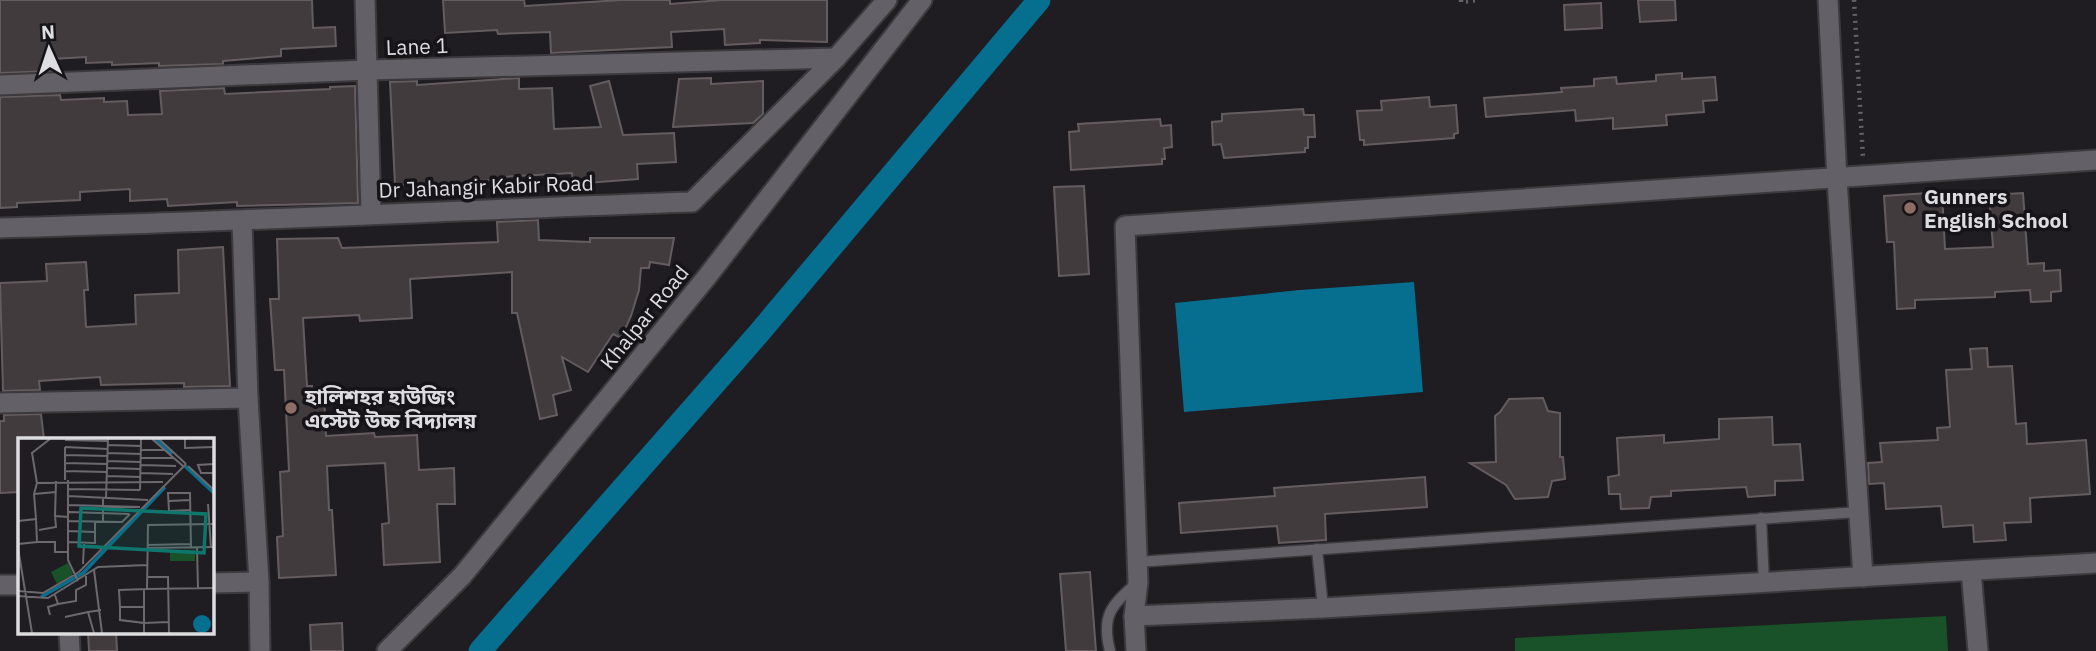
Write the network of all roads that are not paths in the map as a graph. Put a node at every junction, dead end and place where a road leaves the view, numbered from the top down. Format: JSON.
{"nodes":[{"id":1,"x":365,"y":0,"type":"edge"},
{"id":2,"x":887,"y":0,"type":"edge"},
{"id":3,"x":922,"y":0,"type":"edge"},
{"id":4,"x":1828,"y":0,"type":"edge"},
{"id":5,"x":836,"y":58,"type":"junction"},
{"id":6,"x":368,"y":70,"type":"junction"},
{"id":7,"x":0,"y":85,"type":"edge"},
{"id":8,"x":2096,"y":160,"type":"edge"},
{"id":9,"x":1837,"y":178,"type":"junction"},
{"id":10,"x":371,"y":213,"type":"junction"},
{"id":11,"x":242,"y":221,"type":"junction"},
{"id":12,"x":0,"y":228,"type":"edge"},
{"id":13,"x":248,"y":398,"type":"junction"},
{"id":14,"x":0,"y":403,"type":"edge"},
{"id":15,"x":1859,"y":512,"type":"junction"},
{"id":16,"x":1761,"y":518,"type":"junction"},
{"id":17,"x":1317,"y":549,"type":"junction"},
{"id":18,"x":1137,"y":562,"type":"junction"},
{"id":19,"x":2096,"y":563,"type":"edge"},
{"id":20,"x":1971,"y":571,"type":"junction"},
{"id":21,"x":1863,"y":577,"type":"junction"},
{"id":22,"x":259,"y":582,"type":"junction"},
{"id":23,"x":1138,"y":582,"type":"junction"},
{"id":24,"x":214,"y":583,"type":"edge"},
{"id":25,"x":1764,"y":583,"type":"junction"},
{"id":26,"x":0,"y":585,"type":"edge"},
{"id":27,"x":18,"y":585,"type":"edge"},
{"id":28,"x":1323,"y":608,"type":"junction"},
{"id":29,"x":1134,"y":616,"type":"junction"},
{"id":30,"x":260,"y":651,"type":"edge"},
{"id":31,"x":387,"y":651,"type":"edge"},
{"id":32,"x":1110,"y":651,"type":"edge"},
{"id":33,"x":1136,"y":651,"type":"edge"},
{"id":34,"x":1978,"y":651,"type":"edge"}],
"edges":[{"from":1,"to":6,"type":"street"},
{"from":2,"to":5,"type":"street","name":"Dr Jahangir Kabir Road"},
{"from":3,"to":31,"type":"street","name":"Khalpar Road"},
{"from":4,"to":9,"type":"street"},
{"from":5,"to":6,"type":"street","name":"Lane 1"},
{"from":5,"to":10,"type":"street","name":"Dr Jahangir Kabir Road"},
{"from":6,"to":7,"type":"street","name":"Lane 1"},
{"from":6,"to":10,"type":"street"},
{"from":8,"to":9,"type":"street"},
{"from":9,"to":15,"type":"street"},
{"from":9,"to":18,"type":"street"},
{"from":10,"to":11,"type":"street","name":"Dr Jahangir Kabir Road"},
{"from":11,"to":12,"type":"street","name":"Dr Jahangir Kabir Road"},
{"from":11,"to":13,"type":"street"},
{"from":13,"to":14,"type":"street"},
{"from":13,"to":22,"type":"street"},
{"from":15,"to":16,"type":"lane"},
{"from":15,"to":21,"type":"street"},
{"from":16,"to":17,"type":"lane"},
{"from":16,"to":25,"type":"lane"},
{"from":17,"to":18,"type":"lane"},
{"from":17,"to":28,"type":"lane"},
{"from":18,"to":23,"type":"street"},
{"from":19,"to":20,"type":"street"},
{"from":20,"to":21,"type":"street"},
{"from":20,"to":34,"type":"street"},
{"from":21,"to":25,"type":"street"},
{"from":22,"to":24,"type":"street"},
{"from":22,"to":30,"type":"street"},
{"from":23,"to":29,"type":"street"},
{"from":23,"to":32,"type":"lane"},
{"from":25,"to":28,"type":"street"},
{"from":26,"to":27,"type":"street"},
{"from":28,"to":29,"type":"street"},
{"from":29,"to":33,"type":"street"}]}
